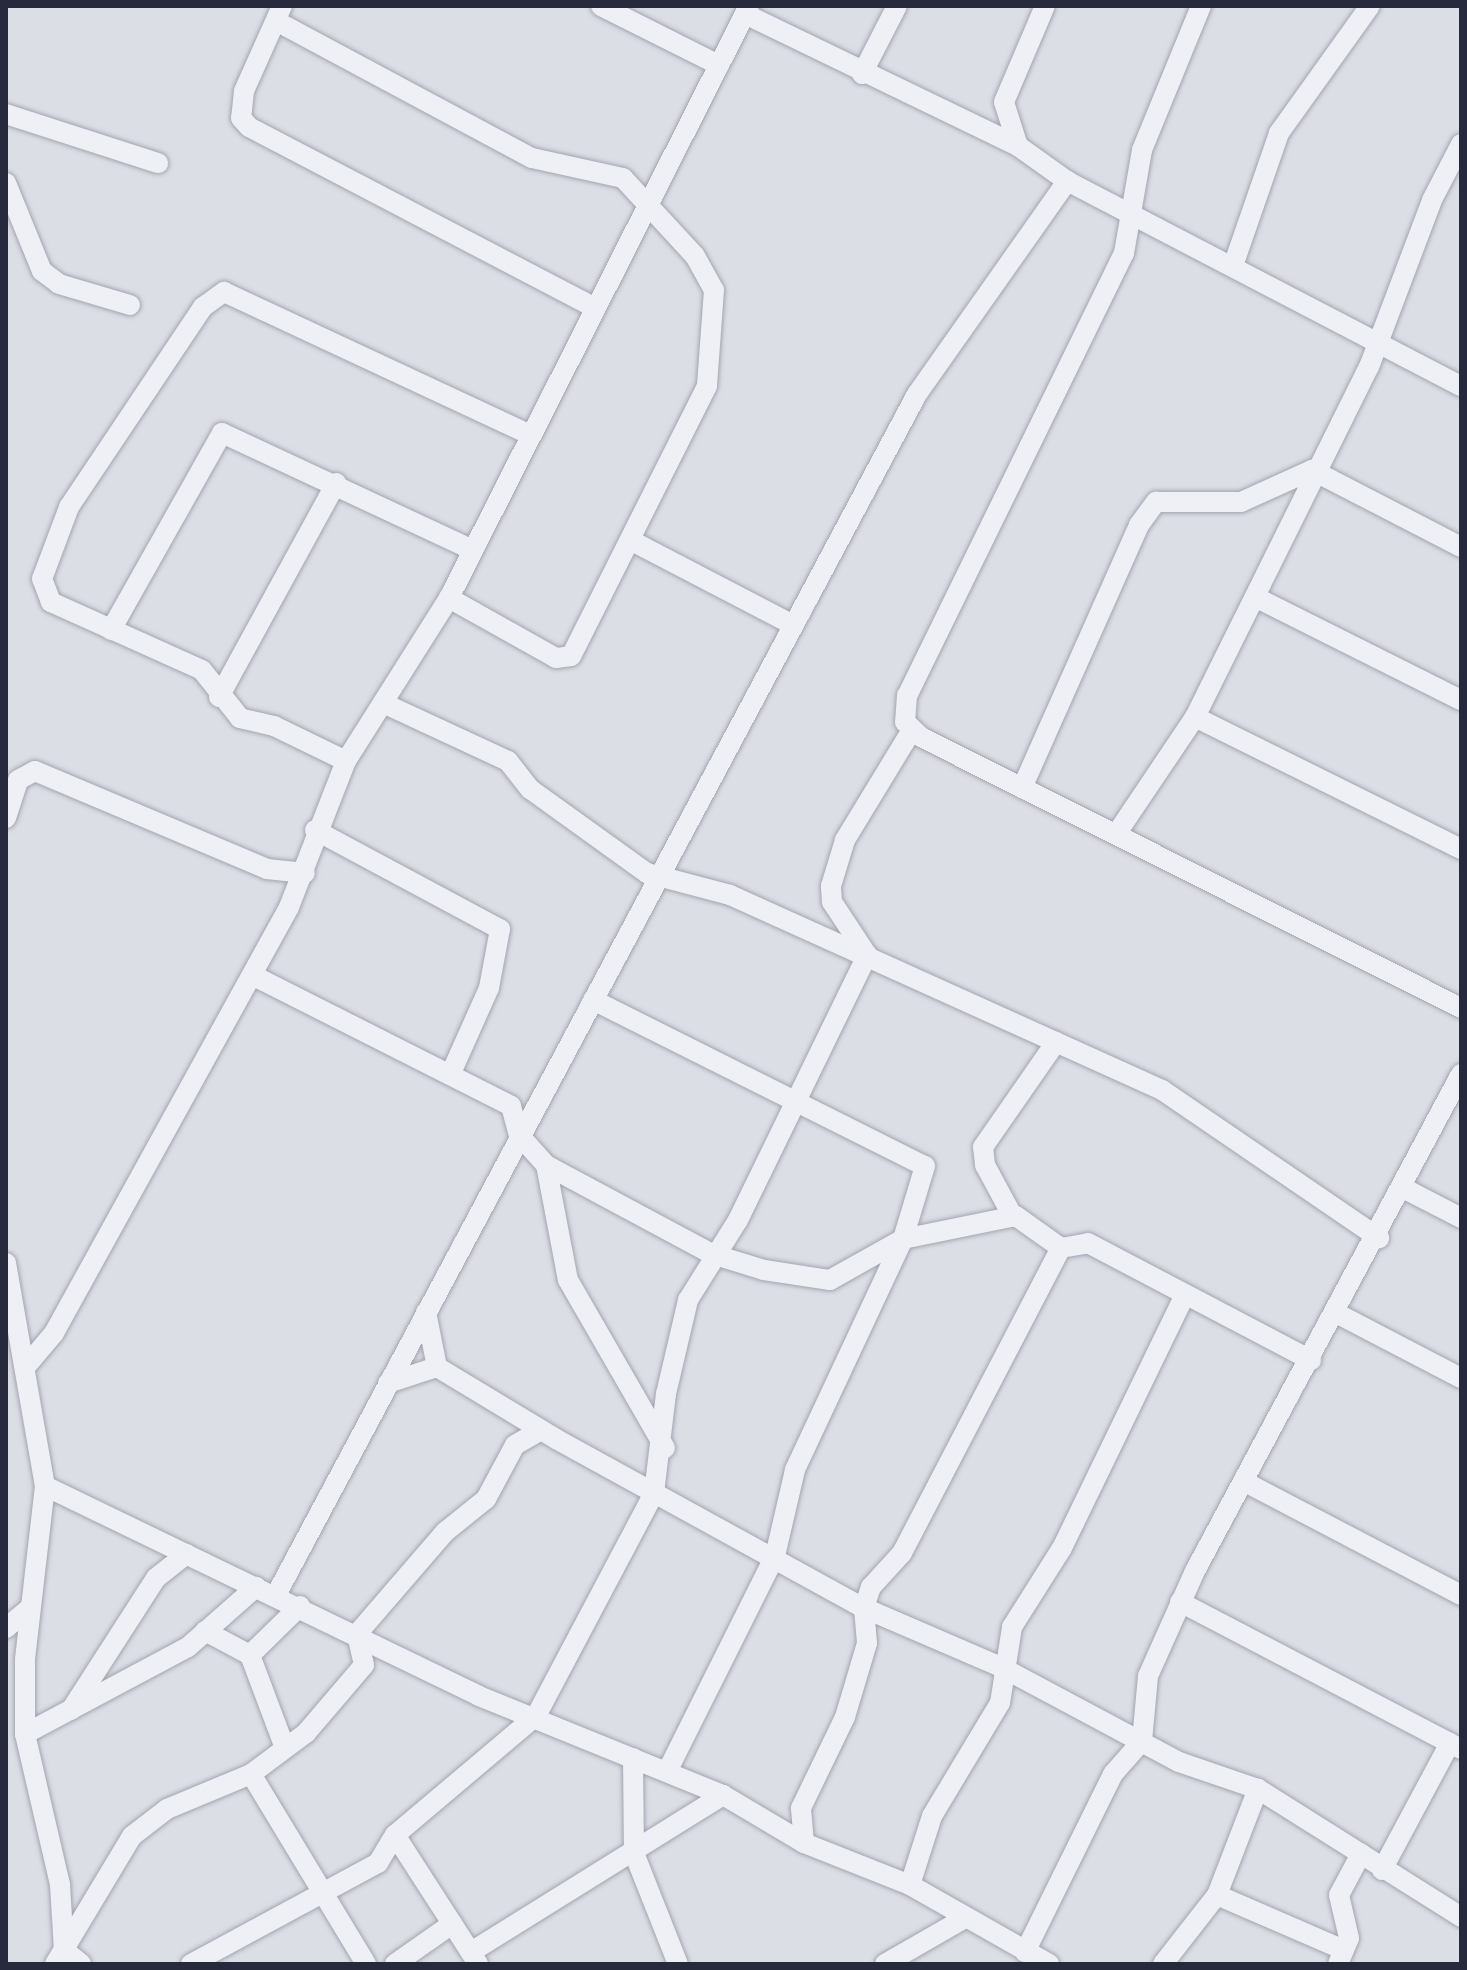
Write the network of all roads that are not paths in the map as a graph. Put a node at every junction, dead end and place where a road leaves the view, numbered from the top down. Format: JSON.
{"nodes":[{"id":1,"x":601,"y":6,"type":"edge"},
{"id":2,"x":897,"y":6,"type":"edge"},
{"id":3,"x":1045,"y":6,"type":"edge"},
{"id":4,"x":1201,"y":6,"type":"edge"},
{"id":5,"x":1370,"y":6,"type":"edge"},
{"id":6,"x":747,"y":10,"type":"edge"},
{"id":7,"x":279,"y":14,"type":"edge"},
{"id":8,"x":719,"y":65,"type":"junction"},
{"id":9,"x":862,"y":74,"type":"junction"},
{"id":10,"x":6,"y":114,"type":"edge"},
{"id":11,"x":1461,"y":144,"type":"edge"},
{"id":12,"x":1018,"y":146,"type":"junction"},
{"id":13,"x":158,"y":163,"type":"dead end"},
{"id":14,"x":1067,"y":181,"type":"junction"},
{"id":15,"x":6,"y":183,"type":"edge"},
{"id":16,"x":648,"y":205,"type":"junction"},
{"id":17,"x":1133,"y":211,"type":"junction"},
{"id":18,"x":1233,"y":266,"type":"junction"},
{"id":19,"x":130,"y":305,"type":"dead end"},
{"id":20,"x":595,"y":308,"type":"junction"},
{"id":21,"x":1379,"y":344,"type":"junction"},
{"id":22,"x":1461,"y":386,"type":"edge"},
{"id":23,"x":529,"y":434,"type":"junction"},
{"id":24,"x":1317,"y":471,"type":"junction"},
{"id":25,"x":336,"y":483,"type":"junction"},
{"id":26,"x":630,"y":540,"type":"junction"},
{"id":27,"x":1461,"y":547,"type":"edge"},
{"id":28,"x":473,"y":550,"type":"junction"},
{"id":29,"x":1255,"y":597,"type":"junction"},
{"id":30,"x":449,"y":598,"type":"junction"},
{"id":31,"x":793,"y":625,"type":"junction"},
{"id":32,"x":111,"y":630,"type":"junction"},
{"id":33,"x":219,"y":697,"type":"junction"},
{"id":34,"x":1461,"y":700,"type":"edge"},
{"id":35,"x":383,"y":703,"type":"junction"},
{"id":36,"x":1195,"y":717,"type":"junction"},
{"id":37,"x":912,"y":730,"type":"junction"},
{"id":38,"x":346,"y":761,"type":"junction"},
{"id":39,"x":1022,"y":788,"type":"junction"},
{"id":40,"x":6,"y":818,"type":"edge"},
{"id":41,"x":315,"y":830,"type":"junction"},
{"id":42,"x":1117,"y":833,"type":"junction"},
{"id":43,"x":1461,"y":849,"type":"edge"},
{"id":44,"x":305,"y":873,"type":"junction"},
{"id":45,"x":658,"y":878,"type":"junction"},
{"id":46,"x":867,"y":955,"type":"junction"},
{"id":47,"x":252,"y":975,"type":"junction"},
{"id":48,"x":593,"y":1000,"type":"junction"},
{"id":49,"x":1461,"y":1008,"type":"edge"},
{"id":50,"x":1056,"y":1042,"type":"junction"},
{"id":51,"x":1461,"y":1074,"type":"edge"},
{"id":52,"x":450,"y":1075,"type":"junction"},
{"id":53,"x":800,"y":1098,"type":"junction"},
{"id":54,"x":522,"y":1139,"type":"junction"},
{"id":55,"x":546,"y":1165,"type":"junction"},
{"id":56,"x":1405,"y":1189,"type":"junction"},
{"id":57,"x":1013,"y":1217,"type":"junction"},
{"id":58,"x":1461,"y":1218,"type":"edge"},
{"id":59,"x":1379,"y":1238,"type":"junction"},
{"id":60,"x":903,"y":1239,"type":"junction"},
{"id":61,"x":1061,"y":1248,"type":"junction"},
{"id":62,"x":712,"y":1254,"type":"junction"},
{"id":63,"x":6,"y":1263,"type":"edge"},
{"id":64,"x":1185,"y":1295,"type":"junction"},
{"id":65,"x":426,"y":1312,"type":"junction"},
{"id":66,"x":1338,"y":1314,"type":"junction"},
{"id":67,"x":1311,"y":1360,"type":"junction"},
{"id":68,"x":27,"y":1365,"type":"junction"},
{"id":69,"x":437,"y":1367,"type":"junction"},
{"id":70,"x":1461,"y":1378,"type":"edge"},
{"id":71,"x":388,"y":1383,"type":"junction"},
{"id":72,"x":541,"y":1430,"type":"junction"},
{"id":73,"x":665,"y":1448,"type":"junction"},
{"id":74,"x":1245,"y":1482,"type":"junction"},
{"id":75,"x":45,"y":1486,"type":"junction"},
{"id":76,"x":654,"y":1493,"type":"junction"},
{"id":77,"x":187,"y":1554,"type":"junction"},
{"id":78,"x":775,"y":1556,"type":"junction"},
{"id":79,"x":256,"y":1587,"type":"junction"},
{"id":80,"x":276,"y":1595,"type":"junction"},
{"id":81,"x":1461,"y":1595,"type":"edge"},
{"id":82,"x":1180,"y":1602,"type":"junction"},
{"id":83,"x":300,"y":1606,"type":"junction"},
{"id":84,"x":864,"y":1608,"type":"junction"},
{"id":85,"x":29,"y":1609,"type":"junction"},
{"id":86,"x":6,"y":1628,"type":"edge"},
{"id":87,"x":205,"y":1631,"type":"junction"},
{"id":88,"x":357,"y":1634,"type":"junction"},
{"id":89,"x":250,"y":1655,"type":"junction"},
{"id":90,"x":1001,"y":1667,"type":"junction"},
{"id":91,"x":70,"y":1711,"type":"junction"},
{"id":92,"x":536,"y":1716,"type":"junction"},
{"id":93,"x":25,"y":1734,"type":"junction"},
{"id":94,"x":1142,"y":1741,"type":"junction"},
{"id":95,"x":283,"y":1743,"type":"junction"},
{"id":96,"x":1456,"y":1746,"type":"edge"},
{"id":97,"x":633,"y":1758,"type":"junction"},
{"id":98,"x":667,"y":1772,"type":"junction"},
{"id":99,"x":251,"y":1774,"type":"junction"},
{"id":100,"x":1258,"y":1789,"type":"junction"},
{"id":101,"x":723,"y":1795,"type":"junction"},
{"id":102,"x":395,"y":1835,"type":"junction"},
{"id":103,"x":804,"y":1843,"type":"junction"},
{"id":104,"x":634,"y":1853,"type":"junction"},
{"id":105,"x":1361,"y":1854,"type":"junction"},
{"id":106,"x":1382,"y":1870,"type":"junction"},
{"id":107,"x":910,"y":1885,"type":"junction"},
{"id":108,"x":326,"y":1894,"type":"junction"},
{"id":109,"x":1217,"y":1895,"type":"junction"},
{"id":110,"x":1461,"y":1917,"type":"edge"},
{"id":111,"x":965,"y":1918,"type":"junction"},
{"id":112,"x":452,"y":1924,"type":"junction"},
{"id":113,"x":1025,"y":1952,"type":"junction"},
{"id":114,"x":60,"y":1957,"type":"edge"},
{"id":115,"x":1341,"y":1957,"type":"edge"},
{"id":116,"x":474,"y":1958,"type":"edge"},
{"id":117,"x":81,"y":1964,"type":"edge"},
{"id":118,"x":191,"y":1964,"type":"edge"},
{"id":119,"x":366,"y":1964,"type":"edge"},
{"id":120,"x":395,"y":1964,"type":"edge"},
{"id":121,"x":678,"y":1964,"type":"edge"},
{"id":122,"x":885,"y":1964,"type":"edge"},
{"id":123,"x":1049,"y":1964,"type":"edge"},
{"id":124,"x":1163,"y":1964,"type":"edge"}],
"edges":[{"from":1,"to":8,"type":"street"},
{"from":2,"to":9,"type":"street"},
{"from":3,"to":12,"type":"street"},
{"from":4,"to":17,"type":"street"},
{"from":5,"to":18,"type":"street"},
{"from":6,"to":8,"type":"street"},
{"from":6,"to":9,"type":"street"},
{"from":7,"to":16,"type":"street"},
{"from":7,"to":20,"type":"street"},
{"from":8,"to":16,"type":"street"},
{"from":9,"to":12,"type":"street"},
{"from":10,"to":13,"type":"street"},
{"from":11,"to":21,"type":"street"},
{"from":12,"to":14,"type":"street"},
{"from":14,"to":17,"type":"street"},
{"from":14,"to":31,"type":"street"},
{"from":15,"to":19,"type":"street"},
{"from":16,"to":20,"type":"street"},
{"from":16,"to":26,"type":"street"},
{"from":17,"to":18,"type":"street"},
{"from":17,"to":37,"type":"street"},
{"from":18,"to":21,"type":"street"},
{"from":20,"to":23,"type":"street"},
{"from":21,"to":22,"type":"street"},
{"from":21,"to":24,"type":"street"},
{"from":23,"to":28,"type":"street"},
{"from":23,"to":32,"type":"street"},
{"from":24,"to":27,"type":"street"},
{"from":24,"to":29,"type":"street"},
{"from":24,"to":39,"type":"street"},
{"from":25,"to":28,"type":"street"},
{"from":25,"to":32,"type":"street"},
{"from":25,"to":33,"type":"street"},
{"from":26,"to":30,"type":"street"},
{"from":26,"to":31,"type":"street"},
{"from":28,"to":30,"type":"street"},
{"from":29,"to":34,"type":"street"},
{"from":29,"to":36,"type":"street"},
{"from":30,"to":35,"type":"street"},
{"from":31,"to":45,"type":"street"},
{"from":32,"to":33,"type":"street"},
{"from":33,"to":38,"type":"street"},
{"from":35,"to":38,"type":"street"},
{"from":35,"to":45,"type":"street"},
{"from":36,"to":42,"type":"street"},
{"from":36,"to":43,"type":"street"},
{"from":37,"to":39,"type":"street"},
{"from":37,"to":46,"type":"street"},
{"from":38,"to":41,"type":"street"},
{"from":39,"to":42,"type":"street"},
{"from":40,"to":44,"type":"street"},
{"from":41,"to":44,"type":"street"},
{"from":41,"to":52,"type":"street"},
{"from":42,"to":49,"type":"street"},
{"from":44,"to":47,"type":"street"},
{"from":45,"to":46,"type":"street"},
{"from":45,"to":48,"type":"street"},
{"from":46,"to":50,"type":"street"},
{"from":46,"to":53,"type":"street"},
{"from":47,"to":52,"type":"street"},
{"from":47,"to":68,"type":"street"},
{"from":48,"to":53,"type":"street"},
{"from":48,"to":54,"type":"street"},
{"from":50,"to":57,"type":"street"},
{"from":50,"to":59,"type":"street"},
{"from":51,"to":56,"type":"street"},
{"from":52,"to":54,"type":"street"},
{"from":53,"to":60,"type":"street"},
{"from":53,"to":62,"type":"street"},
{"from":54,"to":55,"type":"street"},
{"from":54,"to":65,"type":"street"},
{"from":55,"to":62,"type":"street"},
{"from":55,"to":73,"type":"street"},
{"from":56,"to":58,"type":"street"},
{"from":56,"to":59,"type":"street"},
{"from":57,"to":60,"type":"street"},
{"from":57,"to":61,"type":"street"},
{"from":59,"to":66,"type":"street"},
{"from":60,"to":62,"type":"street"},
{"from":60,"to":78,"type":"street"},
{"from":61,"to":64,"type":"street"},
{"from":61,"to":84,"type":"street"},
{"from":62,"to":73,"type":"street"},
{"from":63,"to":68,"type":"street"},
{"from":64,"to":67,"type":"street"},
{"from":64,"to":90,"type":"street"},
{"from":65,"to":69,"type":"street"},
{"from":65,"to":71,"type":"street"},
{"from":66,"to":67,"type":"street"},
{"from":66,"to":70,"type":"street"},
{"from":67,"to":74,"type":"street"},
{"from":68,"to":75,"type":"street"},
{"from":69,"to":71,"type":"street"},
{"from":69,"to":72,"type":"street"},
{"from":71,"to":80,"type":"street"},
{"from":72,"to":76,"type":"street"},
{"from":72,"to":88,"type":"street"},
{"from":73,"to":76,"type":"street"},
{"from":74,"to":81,"type":"street"},
{"from":74,"to":82,"type":"street"},
{"from":75,"to":77,"type":"street"},
{"from":75,"to":85,"type":"street"},
{"from":76,"to":78,"type":"street"},
{"from":76,"to":92,"type":"street"},
{"from":77,"to":79,"type":"street"},
{"from":77,"to":91,"type":"street"},
{"from":78,"to":84,"type":"street"},
{"from":78,"to":98,"type":"street"},
{"from":79,"to":80,"type":"street"},
{"from":79,"to":87,"type":"street"},
{"from":80,"to":83,"type":"street"},
{"from":82,"to":94,"type":"street"},
{"from":82,"to":96,"type":"street"},
{"from":83,"to":88,"type":"street"},
{"from":83,"to":89,"type":"street"},
{"from":84,"to":90,"type":"street"},
{"from":84,"to":103,"type":"street"},
{"from":85,"to":86,"type":"street"},
{"from":85,"to":93,"type":"street"},
{"from":87,"to":89,"type":"street"},
{"from":87,"to":91,"type":"street"},
{"from":88,"to":92,"type":"street"},
{"from":88,"to":95,"type":"street"},
{"from":89,"to":95,"type":"street"},
{"from":90,"to":94,"type":"street"},
{"from":90,"to":107,"type":"street"},
{"from":91,"to":93,"type":"street"},
{"from":92,"to":97,"type":"street"},
{"from":92,"to":102,"type":"street"},
{"from":93,"to":114,"type":"street"},
{"from":94,"to":100,"type":"street"},
{"from":94,"to":113,"type":"street"},
{"from":95,"to":99,"type":"street"},
{"from":96,"to":106,"type":"street"},
{"from":97,"to":98,"type":"street"},
{"from":97,"to":104,"type":"street"},
{"from":98,"to":101,"type":"street"},
{"from":99,"to":108,"type":"street"},
{"from":99,"to":114,"type":"street"},
{"from":100,"to":105,"type":"street"},
{"from":100,"to":109,"type":"street"},
{"from":101,"to":103,"type":"street"},
{"from":101,"to":104,"type":"street"},
{"from":102,"to":108,"type":"street"},
{"from":102,"to":112,"type":"street"},
{"from":103,"to":107,"type":"street"},
{"from":104,"to":116,"type":"street"},
{"from":104,"to":121,"type":"street"},
{"from":105,"to":106,"type":"street"},
{"from":105,"to":115,"type":"street"},
{"from":106,"to":110,"type":"street"},
{"from":107,"to":111,"type":"street"},
{"from":108,"to":118,"type":"street"},
{"from":108,"to":119,"type":"street"},
{"from":109,"to":115,"type":"street"},
{"from":109,"to":124,"type":"street"},
{"from":111,"to":113,"type":"street"},
{"from":111,"to":122,"type":"street"},
{"from":112,"to":116,"type":"street"},
{"from":112,"to":120,"type":"street"},
{"from":113,"to":123,"type":"street"},
{"from":114,"to":117,"type":"street"}]}
